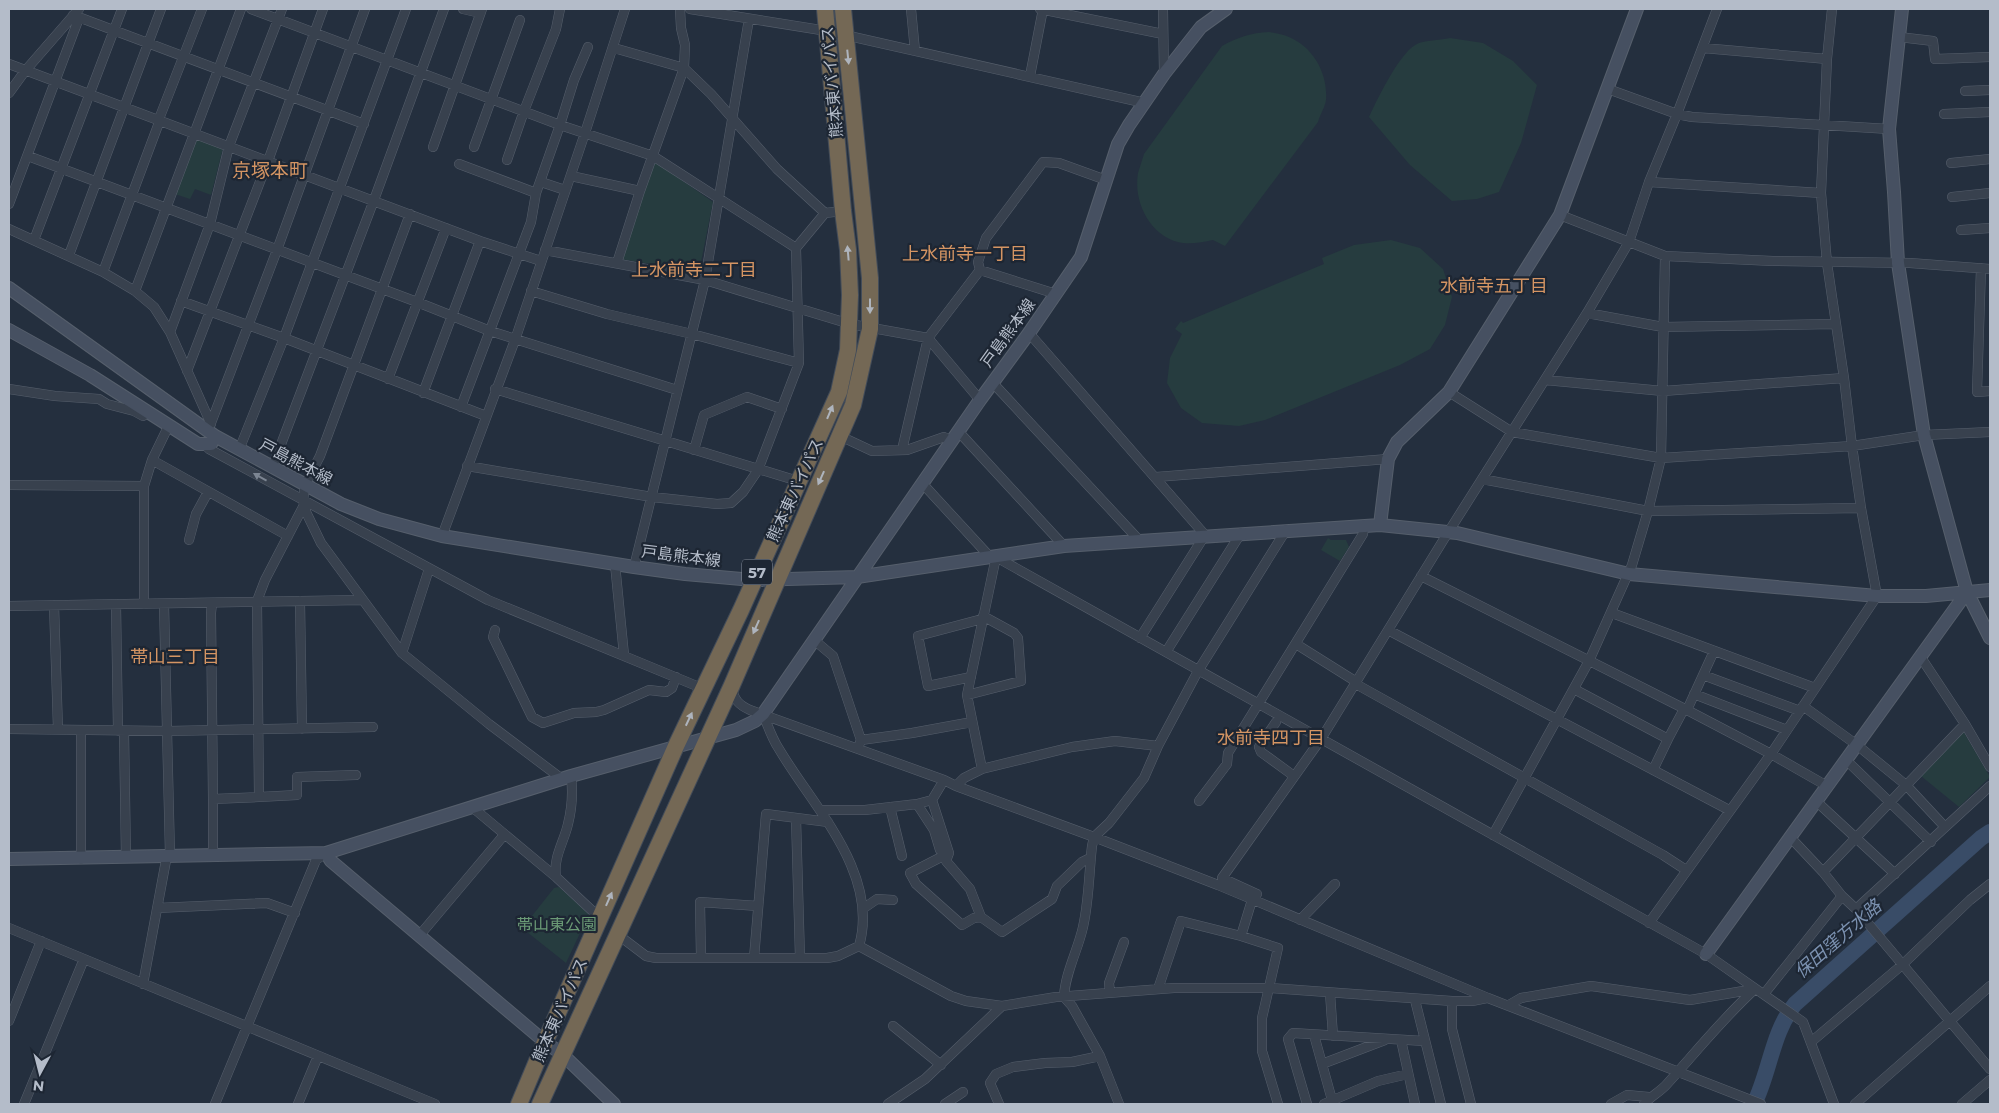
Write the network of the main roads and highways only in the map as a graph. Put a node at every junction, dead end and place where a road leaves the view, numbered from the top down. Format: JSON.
{"nodes":[{"id":1,"x":825,"y":9,"type":"edge"},
{"id":2,"x":843,"y":9,"type":"edge"},
{"id":3,"x":519,"y":1104,"type":"edge"},
{"id":4,"x":540,"y":1104,"type":"edge"}],
"edges":[{"from":3,"to":1,"type":"highway","name":"熊本東バイパス","number":"57","one_way":true},
{"from":2,"to":4,"type":"highway","name":"熊本東バイパス","number":"57","one_way":true}]}
